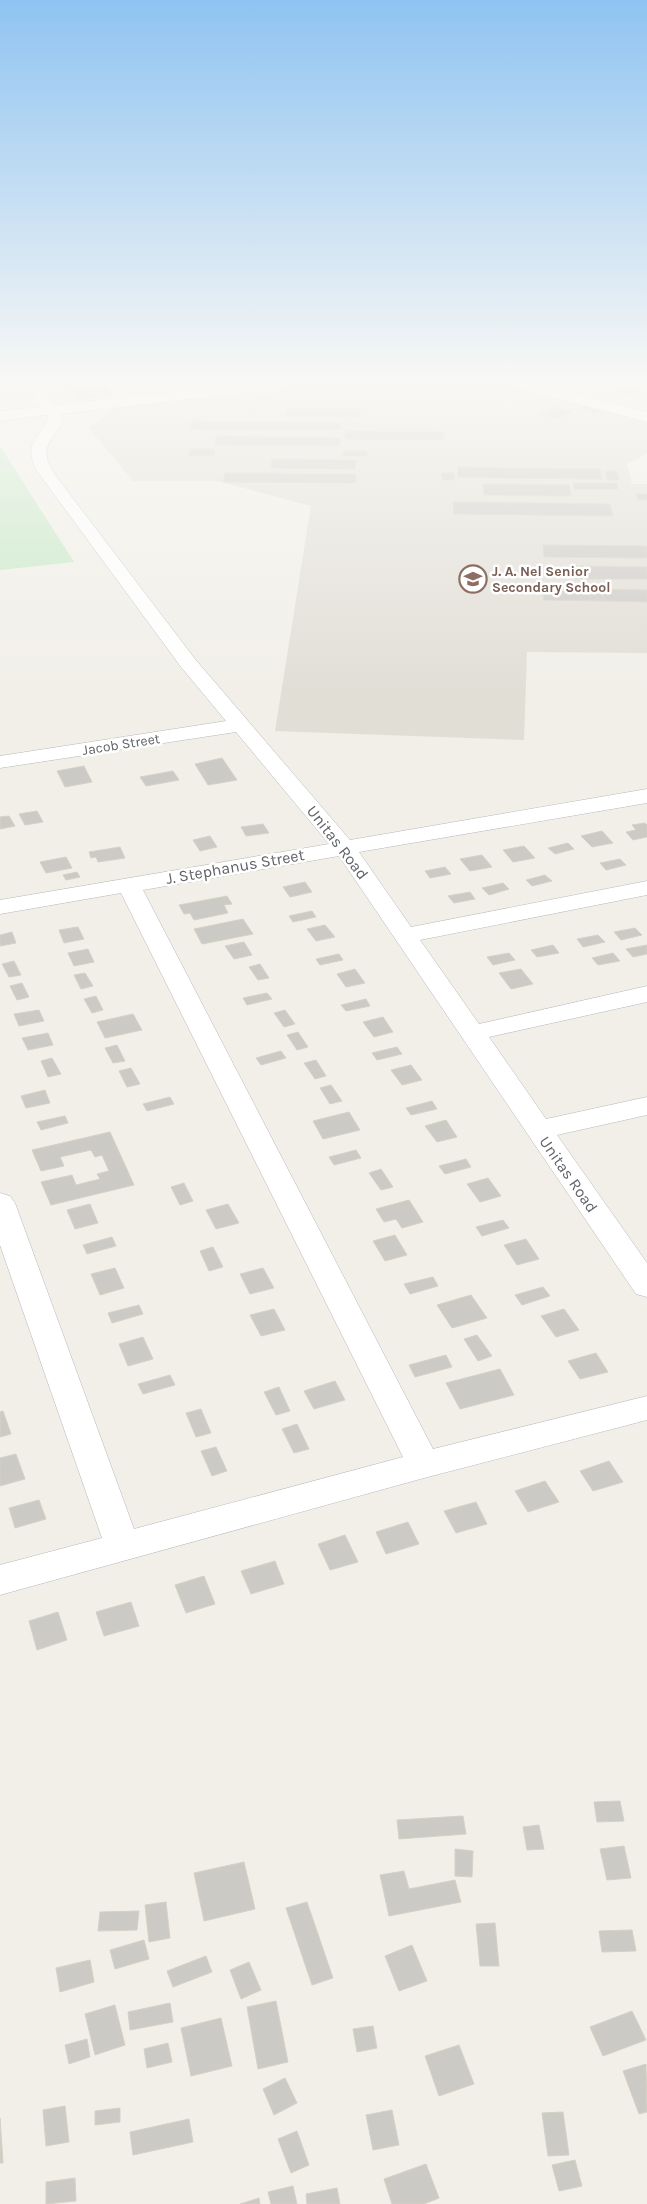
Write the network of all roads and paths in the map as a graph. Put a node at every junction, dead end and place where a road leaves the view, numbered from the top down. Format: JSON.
{"nodes":[{"id":1,"x":56,"y":486,"type":"edge"},
{"id":2,"x":242,"y":725,"type":"junction"},
{"id":3,"x":0,"y":762,"type":"edge"},
{"id":4,"x":647,"y":796,"type":"edge"},
{"id":5,"x":344,"y":848,"type":"junction"},
{"id":6,"x":130,"y":885,"type":"junction"},
{"id":7,"x":647,"y":888,"type":"edge"},
{"id":8,"x":0,"y":907,"type":"edge"},
{"id":9,"x":406,"y":935,"type":"junction"},
{"id":10,"x":647,"y":994,"type":"edge"},
{"id":11,"x":473,"y":1033,"type":"junction"},
{"id":12,"x":647,"y":1106,"type":"edge"},
{"id":13,"x":539,"y":1130,"type":"junction"},
{"id":14,"x":0,"y":1203,"type":"edge"},
{"id":15,"x":636,"y":1251,"type":"edge"},
{"id":16,"x":647,"y":1286,"type":"edge"},
{"id":17,"x":647,"y":1408,"type":"edge"},
{"id":18,"x":424,"y":1465,"type":"junction"},
{"id":19,"x":122,"y":1545,"type":"junction"},
{"id":20,"x":0,"y":1580,"type":"edge"}],
"edges":[{"from":1,"to":2,"type":"street","name":"Unitas Road"},
{"from":2,"to":3,"type":"street","name":"Jacob Street"},
{"from":2,"to":5,"type":"street","name":"Unitas Road"},
{"from":4,"to":5,"type":"street","name":"J. Stephanus Street"},
{"from":5,"to":6,"type":"street","name":"J. Stephanus Street"},
{"from":5,"to":9,"type":"street","name":"Unitas Road"},
{"from":6,"to":8,"type":"street","name":"J. Stephanus Street"},
{"from":6,"to":18,"type":"street"},
{"from":7,"to":9,"type":"street"},
{"from":9,"to":11,"type":"street","name":"Unitas Road"},
{"from":10,"to":11,"type":"street"},
{"from":11,"to":13,"type":"street","name":"Unitas Road"},
{"from":12,"to":13,"type":"street"},
{"from":13,"to":15,"type":"street","name":"Unitas Road"},
{"from":14,"to":19,"type":"street"},
{"from":15,"to":16,"type":"street","name":"Unitas Road"},
{"from":17,"to":18,"type":"street"},
{"from":18,"to":19,"type":"street"},
{"from":19,"to":20,"type":"street"}]}
